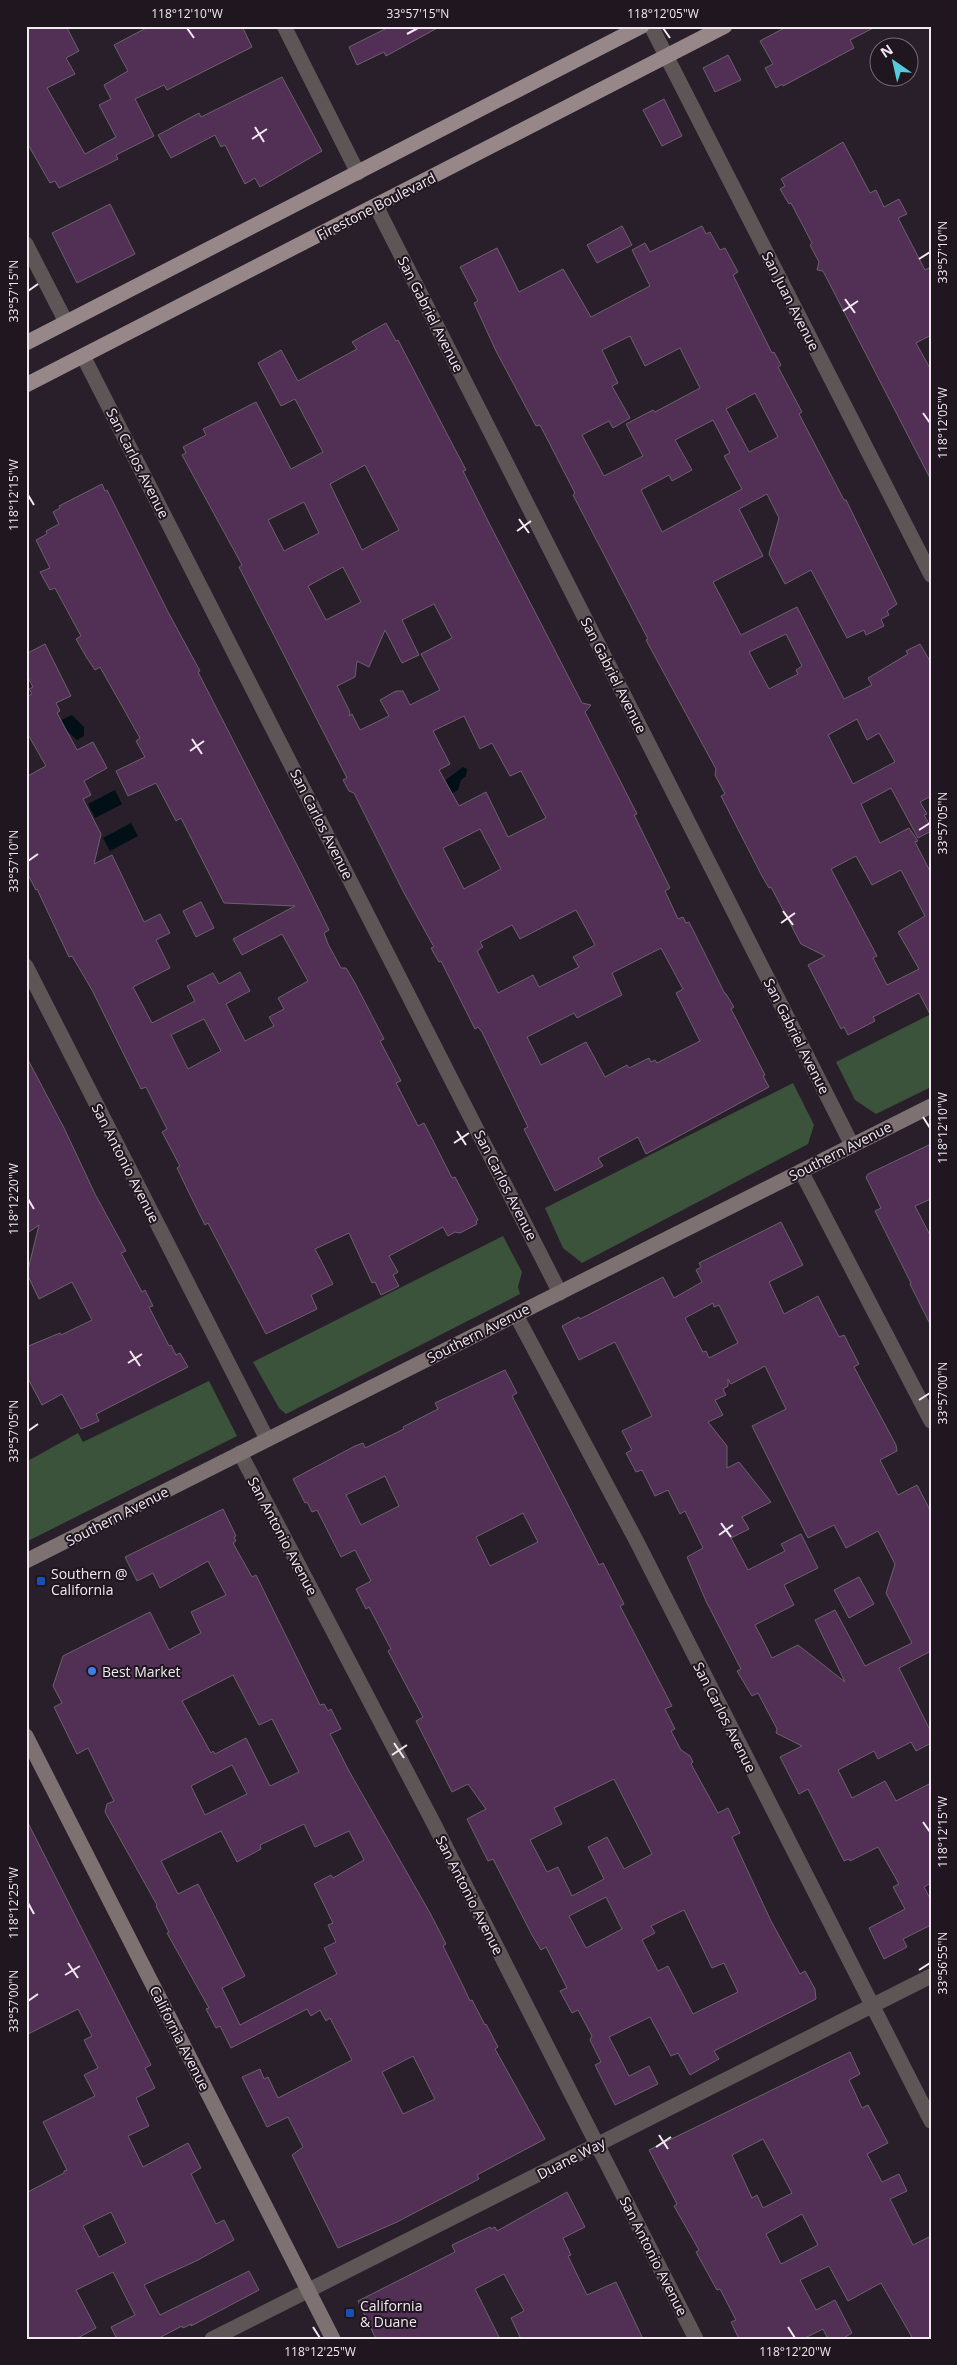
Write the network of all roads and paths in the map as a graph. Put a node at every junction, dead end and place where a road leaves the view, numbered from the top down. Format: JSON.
{"nodes":[{"id":1,"x":284,"y":26,"type":"edge"},
{"id":2,"x":642,"y":26,"type":"edge"},
{"id":3,"x":652,"y":26,"type":"edge"},
{"id":4,"x":725,"y":26,"type":"edge"},
{"id":5,"x":667,"y":57,"type":"junction"},
{"id":6,"x":358,"y":173,"type":"junction"},
{"id":7,"x":376,"y":206,"type":"junction"},
{"id":8,"x":26,"y":244,"type":"edge"},
{"id":9,"x":66,"y":322,"type":"junction"},
{"id":10,"x":26,"y":342,"type":"edge"},
{"id":11,"x":83,"y":356,"type":"junction"},
{"id":12,"x":26,"y":385,"type":"edge"},
{"id":13,"x":931,"y":575,"type":"edge"},
{"id":14,"x":26,"y":966,"type":"edge"},
{"id":15,"x":931,"y":1106,"type":"edge"},
{"id":16,"x":852,"y":1145,"type":"junction"},
{"id":17,"x":801,"y":1172,"type":"junction"},
{"id":18,"x":560,"y":1293,"type":"junction"},
{"id":19,"x":516,"y":1315,"type":"junction"},
{"id":20,"x":931,"y":1422,"type":"edge"},
{"id":21,"x":267,"y":1440,"type":"junction"},
{"id":22,"x":240,"y":1453,"type":"junction"},
{"id":23,"x":26,"y":1562,"type":"edge"},
{"id":24,"x":26,"y":1736,"type":"edge"},
{"id":25,"x":931,"y":1976,"type":"edge"},
{"id":26,"x":873,"y":2006,"type":"junction"},
{"id":27,"x":931,"y":2121,"type":"edge"},
{"id":28,"x":597,"y":2145,"type":"junction"},
{"id":29,"x":308,"y":2290,"type":"junction"},
{"id":30,"x":212,"y":2339,"type":"edge"},
{"id":31,"x":333,"y":2339,"type":"edge"},
{"id":32,"x":696,"y":2339,"type":"edge"}],
"edges":[{"from":1,"to":6,"type":"street"},
{"from":2,"to":6,"type":"main road"},
{"from":3,"to":5,"type":"street","name":"San Juan Avenue"},
{"from":4,"to":5,"type":"main road","name":"Firestone Boulevard"},
{"from":5,"to":7,"type":"main road","name":"Firestone Boulevard"},
{"from":5,"to":13,"type":"street","name":"San Juan Avenue"},
{"from":6,"to":9,"type":"main road"},
{"from":7,"to":11,"type":"main road","name":"Firestone Boulevard"},
{"from":7,"to":16,"type":"street","name":"San Gabriel Avenue"},
{"from":8,"to":9,"type":"street"},
{"from":9,"to":10,"type":"main road"},
{"from":11,"to":12,"type":"main road","name":"Firestone Boulevard"},
{"from":11,"to":18,"type":"street","name":"San Carlos Avenue"},
{"from":14,"to":21,"type":"street","name":"San Antonio Avenue"},
{"from":15,"to":16,"type":"street","name":"Southern Avenue"},
{"from":16,"to":17,"type":"street","name":"Southern Avenue"},
{"from":17,"to":18,"type":"street","name":"Southern Avenue"},
{"from":17,"to":20,"type":"street"},
{"from":18,"to":19,"type":"street","name":"Southern Avenue"},
{"from":19,"to":21,"type":"street","name":"Southern Avenue"},
{"from":19,"to":26,"type":"street","name":"San Carlos Avenue"},
{"from":21,"to":22,"type":"street","name":"Southern Avenue"},
{"from":22,"to":23,"type":"street","name":"Southern Avenue"},
{"from":22,"to":28,"type":"street","name":"San Antonio Avenue"},
{"from":24,"to":29,"type":"street","name":"California Avenue"},
{"from":25,"to":26,"type":"street","name":"Duane Way"},
{"from":26,"to":27,"type":"street","name":"San Carlos Avenue"},
{"from":26,"to":28,"type":"street","name":"Duane Way"},
{"from":28,"to":29,"type":"street","name":"Duane Way"},
{"from":28,"to":32,"type":"street","name":"San Antonio Avenue"},
{"from":29,"to":30,"type":"street","name":"Duane Way"},
{"from":29,"to":31,"type":"street","name":"California Avenue"}]}
